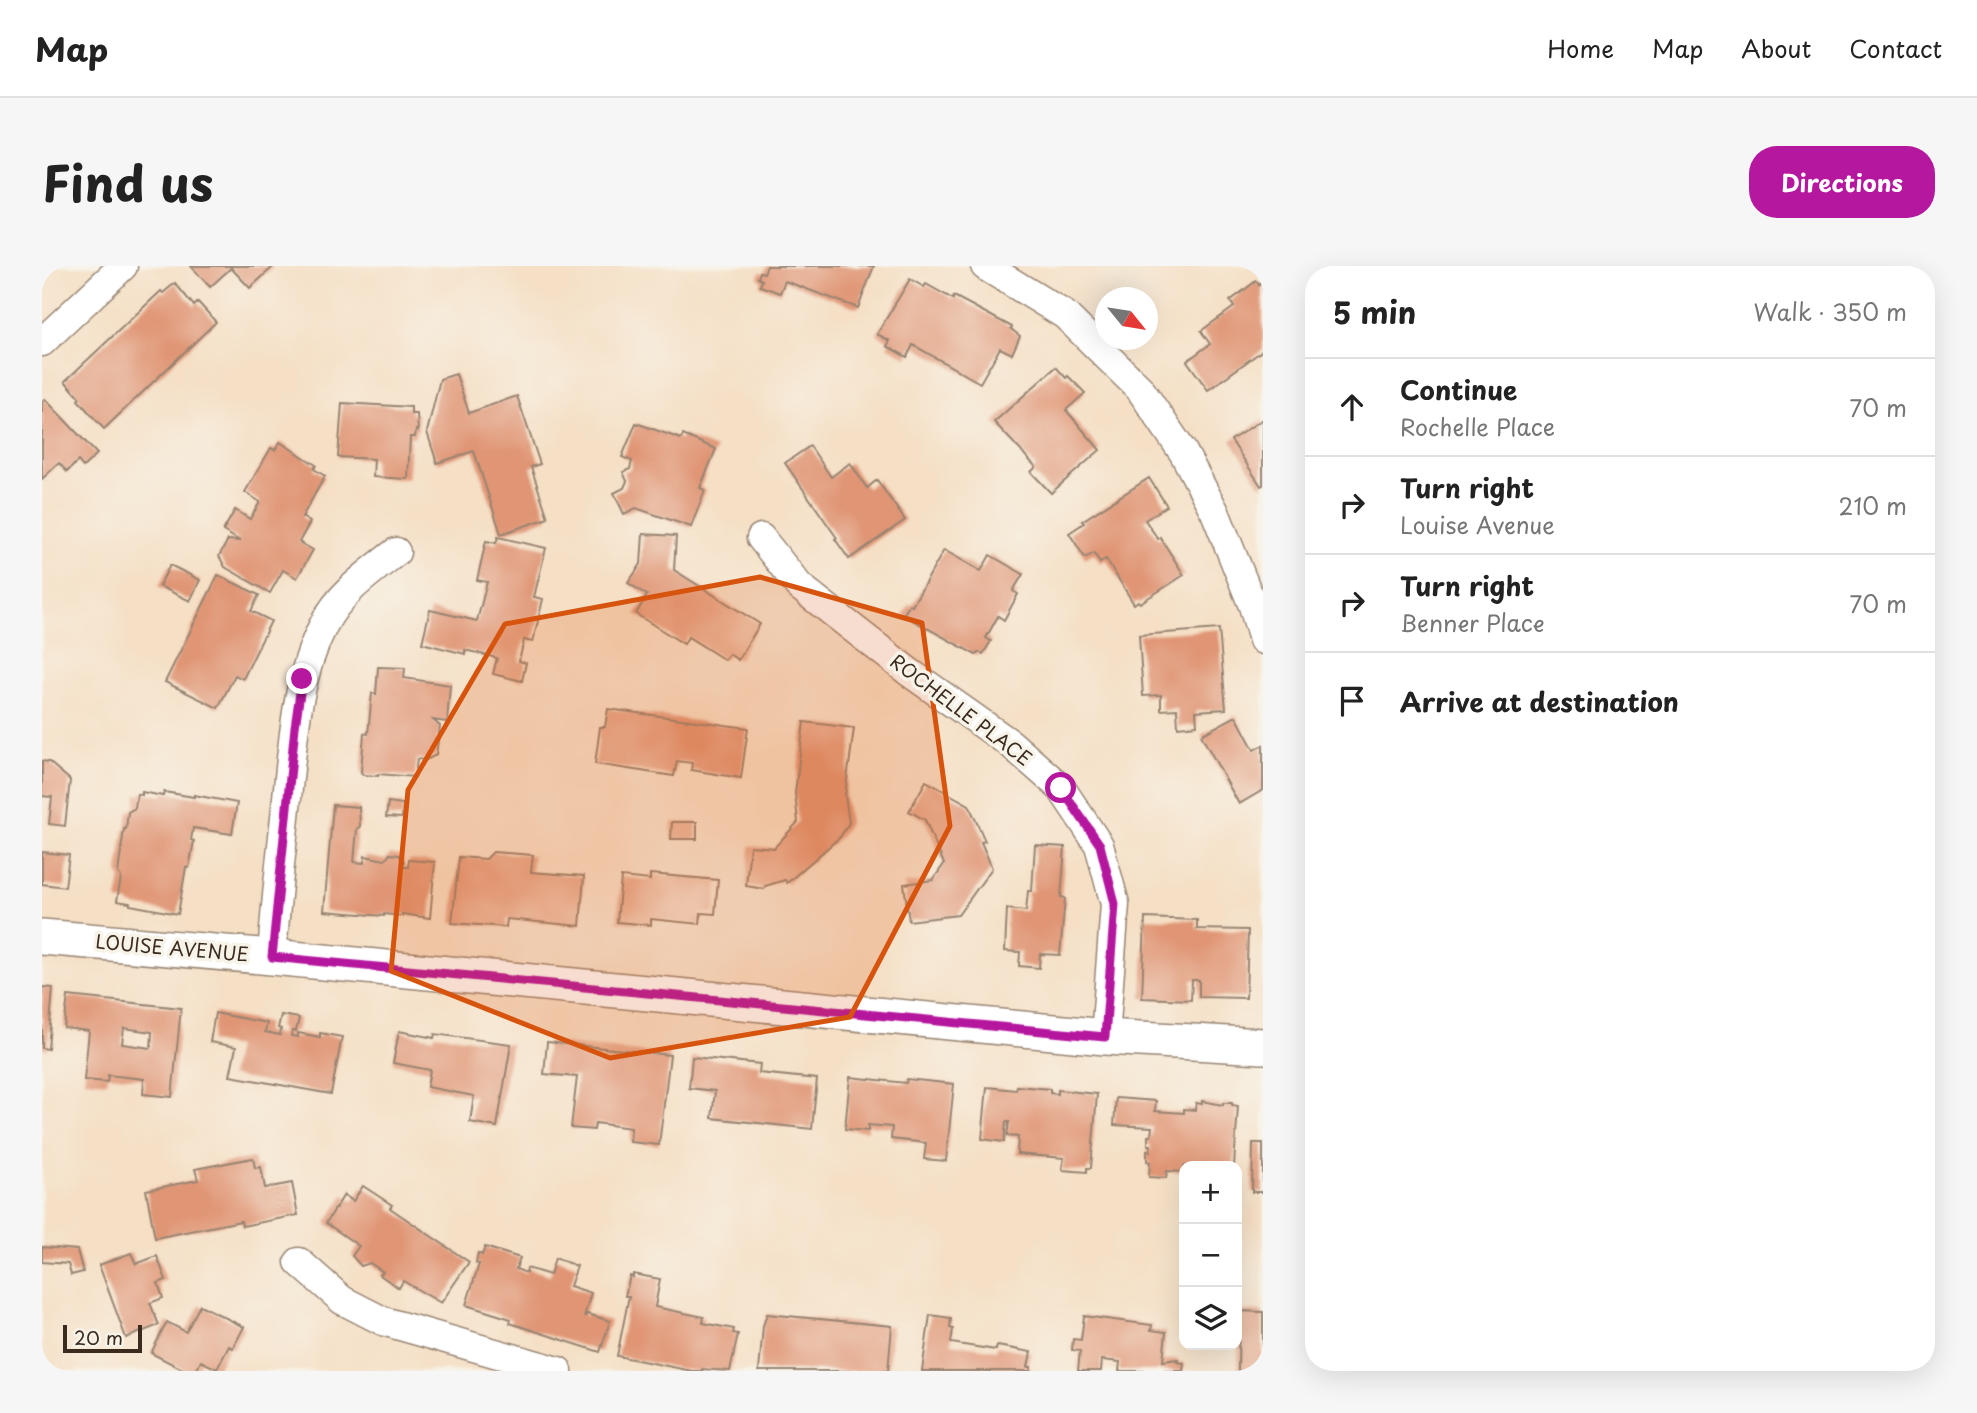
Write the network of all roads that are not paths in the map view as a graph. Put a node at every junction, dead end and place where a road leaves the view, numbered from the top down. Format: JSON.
{"nodes":[{"id":1,"x":123,"y":266,"type":"edge"},
{"id":2,"x":991,"y":267,"type":"edge"},
{"id":3,"x":42,"y":342,"type":"edge"},
{"id":4,"x":761,"y":538,"type":"dead end"},
{"id":5,"x":396,"y":552,"type":"dead end"},
{"id":6,"x":1263,"y":640,"type":"edge"},
{"id":7,"x":42,"y":937,"type":"edge"},
{"id":8,"x":272,"y":957,"type":"junction"},
{"id":9,"x":1105,"y":1037,"type":"junction"},
{"id":10,"x":1263,"y":1046,"type":"edge"},
{"id":11,"x":299,"y":1262,"type":"dead end"},
{"id":12,"x":558,"y":1371,"type":"edge"}],
"edges":[{"from":1,"to":3,"type":"street"},
{"from":2,"to":6,"type":"street"},
{"from":4,"to":9,"type":"street","name":"ROCHELLE PLACE"},
{"from":5,"to":8,"type":"street"},
{"from":7,"to":8,"type":"street","name":"LOUISE AVENUE"},
{"from":8,"to":9,"type":"street","name":"LOUISE AVENUE"},
{"from":9,"to":10,"type":"street","name":"LOUISE AVENUE"},
{"from":11,"to":12,"type":"street"}]}
